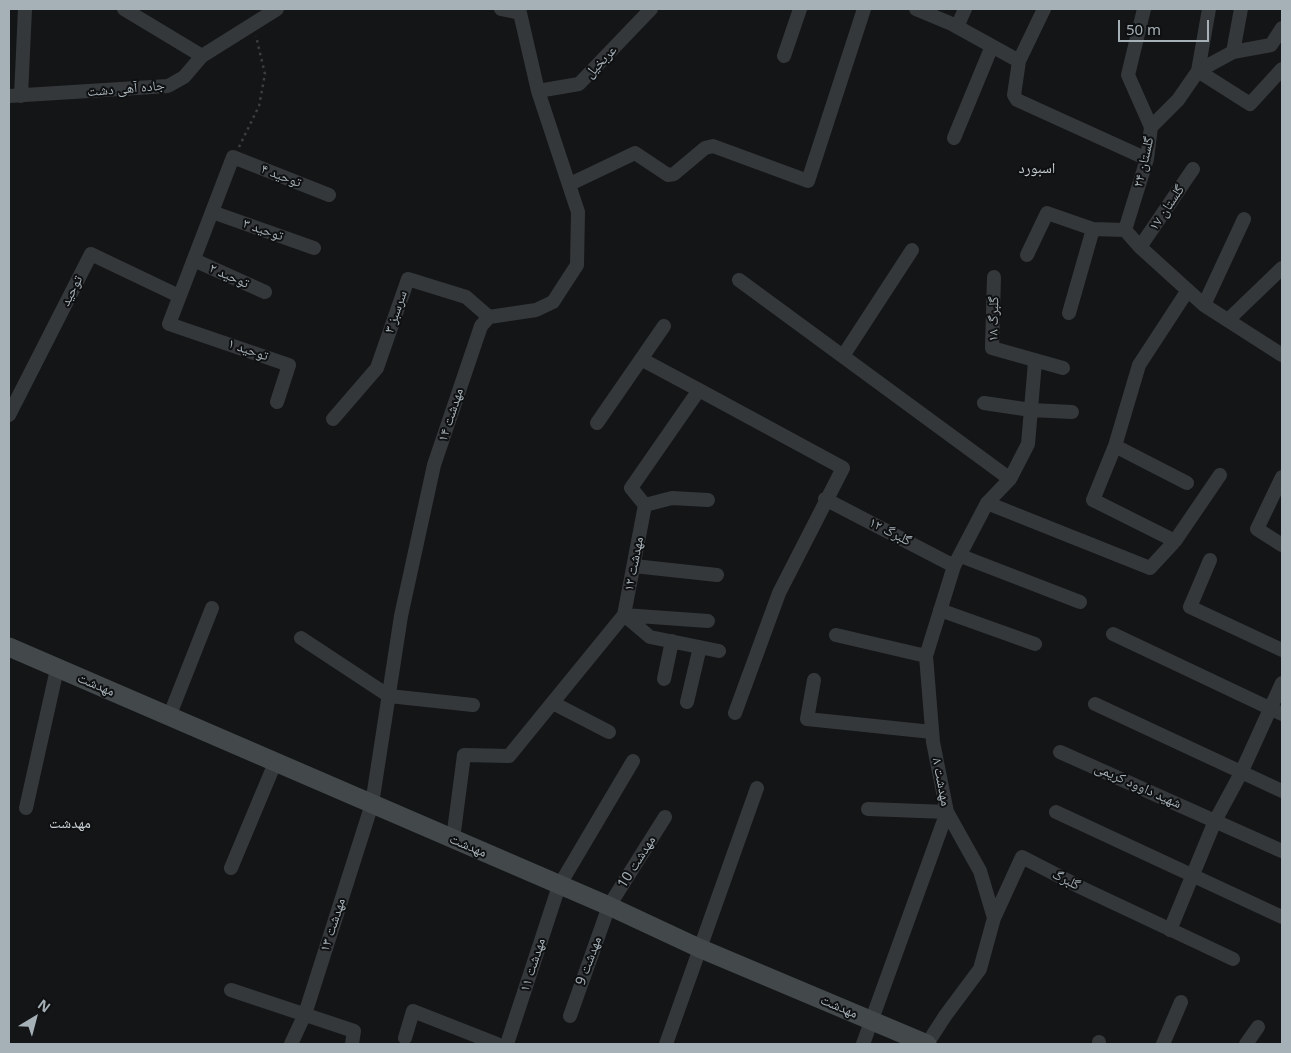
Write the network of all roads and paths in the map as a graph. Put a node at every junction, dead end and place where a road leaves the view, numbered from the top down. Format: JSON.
{"nodes":[{"id":1,"x":24,"y":9,"type":"edge"},
{"id":2,"x":124,"y":9,"type":"edge"},
{"id":3,"x":277,"y":9,"type":"edge"},
{"id":4,"x":501,"y":9,"type":"edge"},
{"id":5,"x":651,"y":9,"type":"edge"},
{"id":6,"x":800,"y":9,"type":"edge"},
{"id":7,"x":864,"y":9,"type":"edge"},
{"id":8,"x":916,"y":9,"type":"edge"},
{"id":9,"x":965,"y":9,"type":"edge"},
{"id":10,"x":1044,"y":9,"type":"edge"},
{"id":11,"x":1144,"y":9,"type":"edge"},
{"id":12,"x":1209,"y":9,"type":"edge"},
{"id":13,"x":1241,"y":9,"type":"edge"},
{"id":14,"x":253,"y":23,"type":"junction"},
{"id":15,"x":957,"y":27,"type":"junction"},
{"id":16,"x":1282,"y":28,"type":"edge"},
{"id":17,"x":992,"y":46,"type":"junction"},
{"id":18,"x":1233,"y":52,"type":"junction"},
{"id":19,"x":202,"y":56,"type":"junction"},
{"id":20,"x":784,"y":56,"type":"dead end"},
{"id":21,"x":1018,"y":61,"type":"junction"},
{"id":22,"x":1282,"y":69,"type":"edge"},
{"id":23,"x":1198,"y":71,"type":"junction"},
{"id":24,"x":538,"y":91,"type":"junction"},
{"id":25,"x":15,"y":96,"type":"edge"},
{"id":26,"x":1151,"y":127,"type":"junction"},
{"id":27,"x":954,"y":138,"type":"dead end"},
{"id":28,"x":233,"y":157,"type":"junction"},
{"id":29,"x":1147,"y":159,"type":"junction"},
{"id":30,"x":1193,"y":169,"type":"dead end"},
{"id":31,"x":570,"y":184,"type":"junction"},
{"id":32,"x":329,"y":195,"type":"dead end"},
{"id":33,"x":212,"y":212,"type":"junction"},
{"id":34,"x":1244,"y":219,"type":"dead end"},
{"id":35,"x":1093,"y":229,"type":"junction"},
{"id":36,"x":1125,"y":230,"type":"junction"},
{"id":37,"x":1140,"y":247,"type":"junction"},
{"id":38,"x":314,"y":248,"type":"dead end"},
{"id":39,"x":912,"y":250,"type":"dead end"},
{"id":40,"x":1027,"y":255,"type":"dead end"},
{"id":41,"x":194,"y":260,"type":"junction"},
{"id":42,"x":1282,"y":268,"type":"edge"},
{"id":43,"x":994,"y":277,"type":"dead end"},
{"id":44,"x":739,"y":280,"type":"dead end"},
{"id":45,"x":1188,"y":290,"type":"junction"},
{"id":46,"x":265,"y":292,"type":"dead end"},
{"id":47,"x":180,"y":296,"type":"junction"},
{"id":48,"x":1204,"y":305,"type":"junction"},
{"id":49,"x":1069,"y":313,"type":"dead end"},
{"id":50,"x":489,"y":317,"type":"junction"},
{"id":51,"x":1228,"y":320,"type":"junction"},
{"id":52,"x":664,"y":326,"type":"dead end"},
{"id":53,"x":1282,"y":355,"type":"edge"},
{"id":54,"x":843,"y":356,"type":"junction"},
{"id":55,"x":642,"y":359,"type":"junction"},
{"id":56,"x":1035,"y":362,"type":"junction"},
{"id":57,"x":1063,"y":368,"type":"dead end"},
{"id":58,"x":699,"y":390,"type":"junction"},
{"id":59,"x":277,"y":402,"type":"dead end"},
{"id":60,"x":984,"y":403,"type":"dead end"},
{"id":61,"x":1030,"y":410,"type":"junction"},
{"id":62,"x":1072,"y":412,"type":"dead end"},
{"id":63,"x":9,"y":415,"type":"edge"},
{"id":64,"x":333,"y":419,"type":"dead end"},
{"id":65,"x":597,"y":423,"type":"dead end"},
{"id":66,"x":1115,"y":446,"type":"junction"},
{"id":67,"x":1220,"y":475,"type":"dead end"},
{"id":68,"x":1282,"y":477,"type":"edge"},
{"id":69,"x":1010,"y":479,"type":"junction"},
{"id":70,"x":1187,"y":483,"type":"dead end"},
{"id":71,"x":825,"y":499,"type":"junction"},
{"id":72,"x":708,"y":500,"type":"dead end"},
{"id":73,"x":986,"y":503,"type":"junction"},
{"id":74,"x":645,"y":505,"type":"junction"},
{"id":75,"x":1174,"y":540,"type":"junction"},
{"id":76,"x":1282,"y":544,"type":"edge"},
{"id":77,"x":1210,"y":560,"type":"dead end"},
{"id":78,"x":958,"y":561,"type":"junction"},
{"id":79,"x":634,"y":566,"type":"junction"},
{"id":80,"x":717,"y":575,"type":"dead end"},
{"id":81,"x":1080,"y":602,"type":"dead end"},
{"id":82,"x":212,"y":608,"type":"dead end"},
{"id":83,"x":940,"y":610,"type":"junction"},
{"id":84,"x":624,"y":615,"type":"junction"},
{"id":85,"x":708,"y":621,"type":"dead end"},
{"id":86,"x":836,"y":634,"type":"dead end"},
{"id":87,"x":1113,"y":634,"type":"dead end"},
{"id":88,"x":301,"y":638,"type":"dead end"},
{"id":89,"x":672,"y":641,"type":"junction"},
{"id":90,"x":1035,"y":644,"type":"dead end"},
{"id":91,"x":9,"y":647,"type":"edge"},
{"id":92,"x":700,"y":647,"type":"junction"},
{"id":93,"x":1282,"y":650,"type":"edge"},
{"id":94,"x":719,"y":651,"type":"dead end"},
{"id":95,"x":926,"y":656,"type":"junction"},
{"id":96,"x":58,"y":668,"type":"junction"},
{"id":97,"x":664,"y":679,"type":"dead end"},
{"id":98,"x":814,"y":680,"type":"dead end"},
{"id":99,"x":1282,"y":683,"type":"edge"},
{"id":100,"x":389,"y":696,"type":"junction"},
{"id":101,"x":688,"y":702,"type":"dead end"},
{"id":102,"x":553,"y":703,"type":"junction"},
{"id":103,"x":1095,"y":704,"type":"dead end"},
{"id":104,"x":473,"y":705,"type":"dead end"},
{"id":105,"x":1277,"y":711,"type":"edge"},
{"id":106,"x":734,"y":713,"type":"dead end"},
{"id":107,"x":169,"y":717,"type":"junction"},
{"id":108,"x":609,"y":732,"type":"dead end"},
{"id":109,"x":932,"y":732,"type":"junction"},
{"id":110,"x":1060,"y":752,"type":"dead end"},
{"id":111,"x":633,"y":761,"type":"dead end"},
{"id":112,"x":275,"y":762,"type":"junction"},
{"id":113,"x":1241,"y":773,"type":"junction"},
{"id":114,"x":757,"y":788,"type":"dead end"},
{"id":115,"x":1282,"y":791,"type":"edge"},
{"id":116,"x":372,"y":804,"type":"junction"},
{"id":117,"x":26,"y":808,"type":"dead end"},
{"id":118,"x":868,"y":809,"type":"dead end"},
{"id":119,"x":947,"y":812,"type":"junction"},
{"id":120,"x":1056,"y":812,"type":"dead end"},
{"id":121,"x":664,"y":817,"type":"dead end"},
{"id":122,"x":1215,"y":821,"type":"junction"},
{"id":123,"x":453,"y":840,"type":"junction"},
{"id":124,"x":1282,"y":851,"type":"edge"},
{"id":125,"x":231,"y":868,"type":"dead end"},
{"id":126,"x":1192,"y":875,"type":"junction"},
{"id":127,"x":559,"y":886,"type":"junction"},
{"id":128,"x":609,"y":906,"type":"junction"},
{"id":129,"x":1282,"y":917,"type":"edge"},
{"id":130,"x":994,"y":918,"type":"junction"},
{"id":131,"x":1170,"y":930,"type":"junction"},
{"id":132,"x":699,"y":948,"type":"junction"},
{"id":133,"x":1233,"y":959,"type":"dead end"},
{"id":134,"x":231,"y":990,"type":"dead end"},
{"id":135,"x":1181,"y":1002,"type":"dead end"},
{"id":136,"x":305,"y":1014,"type":"junction"},
{"id":137,"x":570,"y":1016,"type":"dead end"},
{"id":138,"x":871,"y":1021,"type":"junction"},
{"id":139,"x":1258,"y":1027,"type":"dead end"},
{"id":140,"x":405,"y":1038,"type":"dead end"},
{"id":141,"x":291,"y":1044,"type":"edge"},
{"id":142,"x":352,"y":1044,"type":"edge"},
{"id":143,"x":497,"y":1044,"type":"edge"},
{"id":144,"x":506,"y":1044,"type":"edge"},
{"id":145,"x":666,"y":1044,"type":"edge"},
{"id":146,"x":863,"y":1044,"type":"edge"},
{"id":147,"x":927,"y":1044,"type":"edge"},
{"id":148,"x":1163,"y":1044,"type":"edge"},
{"id":149,"x":1246,"y":1044,"type":"edge"}],
"edges":[{"from":1,"to":25,"type":"street"},
{"from":2,"to":19,"type":"street"},
{"from":3,"to":14,"type":"street","name":"جاده آهی دشت"},
{"from":4,"to":24,"type":"street"},
{"from":5,"to":24,"type":"street","name":"عربخیل"},
{"from":6,"to":20,"type":"street"},
{"from":7,"to":31,"type":"street"},
{"from":8,"to":15,"type":"street"},
{"from":9,"to":15,"type":"street"},
{"from":10,"to":21,"type":"street"},
{"from":11,"to":26,"type":"street","name":"گلستان ۲۴"},
{"from":12,"to":23,"type":"street"},
{"from":13,"to":18,"type":"street"},
{"from":14,"to":19,"type":"street","name":"جاده آهی دشت"},
{"from":14,"to":28,"type":"path"},
{"from":15,"to":17,"type":"street"},
{"from":16,"to":18,"type":"street"},
{"from":17,"to":21,"type":"street"},
{"from":17,"to":27,"type":"street"},
{"from":18,"to":23,"type":"street"},
{"from":19,"to":25,"type":"street","name":"جاده آهی دشت"},
{"from":21,"to":29,"type":"street"},
{"from":22,"to":23,"type":"street"},
{"from":23,"to":26,"type":"street"},
{"from":24,"to":31,"type":"street"},
{"from":26,"to":29,"type":"street","name":"گلستان ۲۴"},
{"from":28,"to":32,"type":"street","name":"توحید ۴"},
{"from":28,"to":33,"type":"street"},
{"from":29,"to":36,"type":"street","name":"گلستان ۲۴"},
{"from":30,"to":37,"type":"street","name":"گلستان ۱۷"},
{"from":31,"to":50,"type":"street"},
{"from":33,"to":38,"type":"street","name":"توحید ۳"},
{"from":33,"to":41,"type":"street"},
{"from":34,"to":48,"type":"street"},
{"from":35,"to":36,"type":"street"},
{"from":35,"to":40,"type":"street"},
{"from":35,"to":49,"type":"street"},
{"from":36,"to":37,"type":"street"},
{"from":37,"to":45,"type":"street"},
{"from":39,"to":54,"type":"street"},
{"from":41,"to":46,"type":"street","name":"توحید ۲"},
{"from":41,"to":47,"type":"street"},
{"from":42,"to":51,"type":"street"},
{"from":43,"to":56,"type":"street","name":"گلبرگ ۱۸"},
{"from":44,"to":54,"type":"street"},
{"from":45,"to":48,"type":"street"},
{"from":45,"to":66,"type":"street"},
{"from":47,"to":59,"type":"street","name":"توحید ۱"},
{"from":47,"to":63,"type":"street","name":"توحید"},
{"from":48,"to":51,"type":"street"},
{"from":50,"to":64,"type":"street","name":"سرسبز ۳"},
{"from":50,"to":100,"type":"street","name":"مهدشت ۱۴"},
{"from":51,"to":53,"type":"street"},
{"from":52,"to":55,"type":"street"},
{"from":54,"to":69,"type":"street"},
{"from":55,"to":58,"type":"street"},
{"from":55,"to":65,"type":"street"},
{"from":56,"to":57,"type":"street"},
{"from":56,"to":61,"type":"street","name":"مهدشت ۸"},
{"from":58,"to":71,"type":"street"},
{"from":58,"to":74,"type":"street"},
{"from":60,"to":61,"type":"street"},
{"from":61,"to":62,"type":"street"},
{"from":61,"to":69,"type":"street","name":"مهدشت ۸"},
{"from":66,"to":70,"type":"street"},
{"from":66,"to":75,"type":"street"},
{"from":67,"to":75,"type":"street"},
{"from":68,"to":76,"type":"street"},
{"from":69,"to":73,"type":"street","name":"مهدشت ۸"},
{"from":71,"to":78,"type":"street","name":"گلبرگ ١٢"},
{"from":71,"to":106,"type":"street"},
{"from":72,"to":74,"type":"street"},
{"from":73,"to":75,"type":"street"},
{"from":73,"to":78,"type":"street","name":"مهدشت ۸"},
{"from":74,"to":79,"type":"street","name":"مهدشت ۱۲"},
{"from":77,"to":93,"type":"street"},
{"from":78,"to":81,"type":"street","name":"گلبرگ ١٢"},
{"from":78,"to":83,"type":"street","name":"مهدشت ۸"},
{"from":79,"to":80,"type":"street"},
{"from":79,"to":84,"type":"street","name":"مهدشت ۱۲"},
{"from":82,"to":107,"type":"street"},
{"from":83,"to":90,"type":"street"},
{"from":83,"to":95,"type":"street","name":"مهدشت ۸"},
{"from":84,"to":85,"type":"street"},
{"from":84,"to":89,"type":"street"},
{"from":84,"to":102,"type":"street","name":"مهدشت ۱۲"},
{"from":86,"to":95,"type":"street"},
{"from":87,"to":105,"type":"street"},
{"from":88,"to":100,"type":"street"},
{"from":89,"to":92,"type":"street"},
{"from":89,"to":97,"type":"street"},
{"from":91,"to":96,"type":"street","name":"مهدشت"},
{"from":92,"to":94,"type":"street"},
{"from":92,"to":101,"type":"street"},
{"from":95,"to":109,"type":"street","name":"مهدشت ۸"},
{"from":96,"to":107,"type":"street","name":"مهدشت"},
{"from":96,"to":117,"type":"street"},
{"from":98,"to":109,"type":"street"},
{"from":99,"to":105,"type":"street"},
{"from":100,"to":104,"type":"street"},
{"from":100,"to":116,"type":"street","name":"مهدشت ۱۴"},
{"from":102,"to":108,"type":"street"},
{"from":102,"to":123,"type":"street","name":"مهدشت ۱۲"},
{"from":103,"to":113,"type":"street"},
{"from":105,"to":113,"type":"street"},
{"from":107,"to":112,"type":"street","name":"مهدشت"},
{"from":109,"to":119,"type":"street","name":"مهدشت ۸"},
{"from":110,"to":122,"type":"street","name":"شهید داوود کریمی"},
{"from":111,"to":127,"type":"street","name":"مهدشت ۱۱"},
{"from":112,"to":116,"type":"street","name":"مهدشت"},
{"from":112,"to":125,"type":"street"},
{"from":113,"to":115,"type":"street"},
{"from":113,"to":122,"type":"street"},
{"from":114,"to":132,"type":"street"},
{"from":116,"to":123,"type":"street","name":"مهدشت"},
{"from":116,"to":136,"type":"street","name":"مهدشت ۱۳"},
{"from":118,"to":119,"type":"street"},
{"from":119,"to":130,"type":"street","name":"مهدشت ۸"},
{"from":119,"to":138,"type":"street"},
{"from":120,"to":126,"type":"street"},
{"from":121,"to":128,"type":"street","name":"مهدشت 10"},
{"from":122,"to":124,"type":"street","name":"شهید داوود کریمی"},
{"from":122,"to":126,"type":"street"},
{"from":123,"to":127,"type":"street","name":"مهدشت"},
{"from":126,"to":129,"type":"street"},
{"from":126,"to":131,"type":"street"},
{"from":127,"to":128,"type":"street","name":"مهدشت"},
{"from":127,"to":144,"type":"street","name":"مهدشت ۱۱"},
{"from":128,"to":132,"type":"street","name":"مهدشت"},
{"from":128,"to":137,"type":"street","name":"مهدشت 9"},
{"from":130,"to":131,"type":"street","name":"گلبرگ"},
{"from":130,"to":147,"type":"street"},
{"from":131,"to":133,"type":"street"},
{"from":132,"to":138,"type":"street","name":"مهدشت"},
{"from":132,"to":145,"type":"street"},
{"from":134,"to":136,"type":"street"},
{"from":135,"to":148,"type":"street"},
{"from":136,"to":141,"type":"street","name":"مهدشت ۱۳"},
{"from":136,"to":142,"type":"street"},
{"from":138,"to":146,"type":"street"},
{"from":138,"to":147,"type":"street","name":"مهدشت"},
{"from":139,"to":149,"type":"street"},
{"from":140,"to":143,"type":"street"}]}
